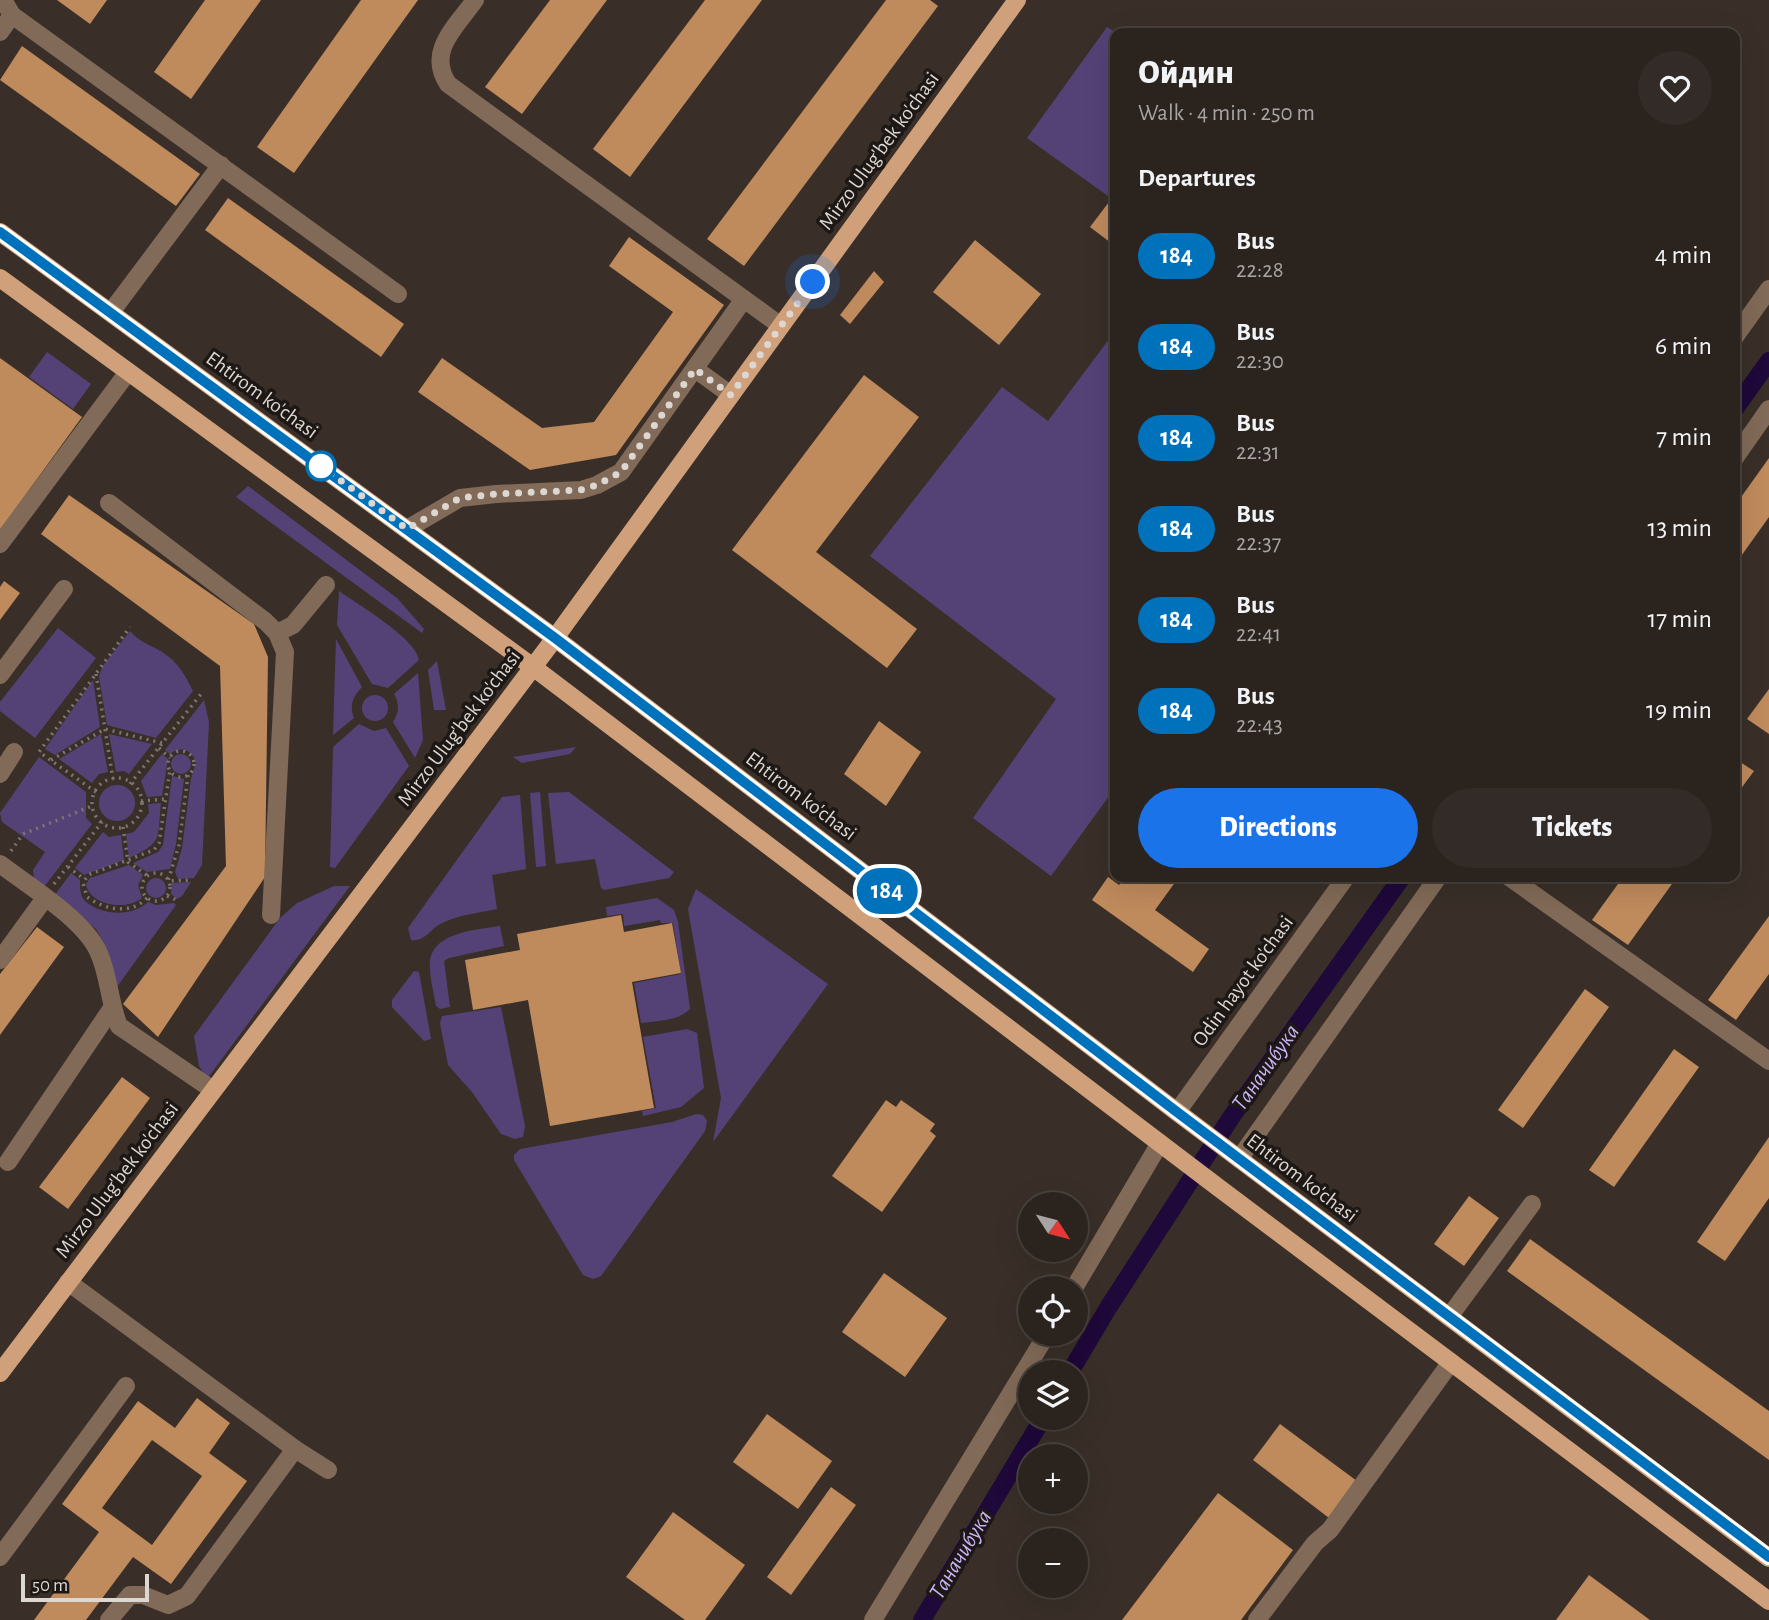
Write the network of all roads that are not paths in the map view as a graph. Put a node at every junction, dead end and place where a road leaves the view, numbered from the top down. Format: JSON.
{"nodes":[{"id":1,"x":475,"y":0,"type":"edge"},
{"id":2,"x":1017,"y":0,"type":"edge"},
{"id":3,"x":8,"y":8,"type":"edge"},
{"id":4,"x":0,"y":32,"type":"edge"},
{"id":5,"x":220,"y":166,"type":"junction"},
{"id":6,"x":0,"y":232,"type":"edge"},
{"id":7,"x":0,"y":278,"type":"edge"},
{"id":8,"x":1769,"y":289,"type":"edge"},
{"id":9,"x":398,"y":294,"type":"dead end"},
{"id":10,"x":744,"y":299,"type":"junction"},
{"id":11,"x":111,"y":313,"type":"junction"},
{"id":12,"x":781,"y":326,"type":"junction"},
{"id":13,"x":1740,"y":330,"type":"edge"},
{"id":14,"x":695,"y":369,"type":"junction"},
{"id":15,"x":128,"y":372,"type":"junction"},
{"id":16,"x":731,"y":395,"type":"junction"},
{"id":17,"x":1769,"y":409,"type":"edge"},
{"id":18,"x":1740,"y":450,"type":"edge"},
{"id":19,"x":108,"y":503,"type":"dead end"},
{"id":20,"x":407,"y":529,"type":"junction"},
{"id":21,"x":0,"y":544,"type":"edge"},
{"id":22,"x":326,"y":585,"type":"dead end"},
{"id":23,"x":64,"y":589,"type":"dead end"},
{"id":24,"x":277,"y":633,"type":"junction"},
{"id":25,"x":555,"y":638,"type":"junction"},
{"id":26,"x":533,"y":667,"type":"junction"},
{"id":27,"x":0,"y":674,"type":"edge"},
{"id":28,"x":14,"y":752,"type":"dead end"},
{"id":29,"x":0,"y":774,"type":"edge"},
{"id":30,"x":5,"y":858,"type":"edge"},
{"id":31,"x":1342,"y":882,"type":"edge"},
{"id":32,"x":1434,"y":882,"type":"edge"},
{"id":33,"x":1516,"y":882,"type":"edge"},
{"id":34,"x":45,"y":898,"type":"junction"},
{"id":35,"x":271,"y":915,"type":"dead end"},
{"id":36,"x":0,"y":960,"type":"edge"},
{"id":37,"x":112,"y":1008,"type":"junction"},
{"id":38,"x":1769,"y":1061,"type":"edge"},
{"id":39,"x":213,"y":1090,"type":"junction"},
{"id":40,"x":1177,"y":1112,"type":"junction"},
{"id":41,"x":1164,"y":1147,"type":"junction"},
{"id":42,"x":1239,"y":1159,"type":"junction"},
{"id":43,"x":8,"y":1162,"type":"dead end"},
{"id":44,"x":1532,"y":1204,"type":"dead end"},
{"id":45,"x":1082,"y":1276,"type":"edge"},
{"id":46,"x":68,"y":1282,"type":"junction"},
{"id":47,"x":1449,"y":1317,"type":"junction"},
{"id":48,"x":1039,"y":1346,"type":"edge"},
{"id":49,"x":1451,"y":1362,"type":"junction"},
{"id":50,"x":0,"y":1373,"type":"edge"},
{"id":51,"x":126,"y":1386,"type":"dead end"},
{"id":52,"x":295,"y":1449,"type":"junction"},
{"id":53,"x":328,"y":1470,"type":"dead end"},
{"id":54,"x":0,"y":1557,"type":"edge"},
{"id":55,"x":1769,"y":1557,"type":"edge"},
{"id":56,"x":1769,"y":1601,"type":"edge"},
{"id":57,"x":172,"y":1613,"type":"edge"},
{"id":58,"x":109,"y":1620,"type":"edge"},
{"id":59,"x":873,"y":1620,"type":"edge"},
{"id":60,"x":1257,"y":1620,"type":"edge"}],
"edges":[{"from":1,"to":10,"type":"street"},
{"from":2,"to":12,"type":"main road","name":"Mirzo Ulug'bek ko'chasi"},
{"from":3,"to":4,"type":"street"},
{"from":3,"to":5,"type":"street"},
{"from":5,"to":9,"type":"street"},
{"from":5,"to":11,"type":"street"},
{"from":6,"to":11,"type":"main road","name":"Ehtirom ko'chasi"},
{"from":7,"to":15,"type":"main road"},
{"from":8,"to":13,"type":"street"},
{"from":10,"to":12,"type":"street"},
{"from":10,"to":14,"type":"street"},
{"from":11,"to":20,"type":"main road","name":"Ehtirom ko'chasi"},
{"from":12,"to":16,"type":"main road","name":"Mirzo Ulug'bek ko'chasi"},
{"from":14,"to":16,"type":"street"},
{"from":14,"to":20,"type":"street"},
{"from":15,"to":21,"type":"street"},
{"from":15,"to":26,"type":"main road"},
{"from":16,"to":25,"type":"main road","name":"Mirzo Ulug'bek ko'chasi"},
{"from":17,"to":18,"type":"street"},
{"from":19,"to":24,"type":"street"},
{"from":20,"to":25,"type":"main road","name":"Ehtirom ko'chasi"},
{"from":22,"to":24,"type":"street"},
{"from":23,"to":27,"type":"street"},
{"from":24,"to":35,"type":"street"},
{"from":25,"to":26,"type":"main road","name":"Mirzo Ulug'bek ko'chasi"},
{"from":25,"to":40,"type":"main road","name":"Ehtirom ko'chasi"},
{"from":26,"to":39,"type":"main road","name":"Mirzo Ulug'bek ko'chasi"},
{"from":26,"to":41,"type":"main road"},
{"from":28,"to":29,"type":"street"},
{"from":30,"to":34,"type":"street"},
{"from":31,"to":40,"type":"street","name":"Odin hayot ko'chasi"},
{"from":32,"to":42,"type":"street"},
{"from":33,"to":38,"type":"street"},
{"from":34,"to":36,"type":"street"},
{"from":34,"to":37,"type":"street"},
{"from":37,"to":39,"type":"street"},
{"from":37,"to":43,"type":"street"},
{"from":39,"to":46,"type":"main road","name":"Mirzo Ulug'bek ko'chasi"},
{"from":40,"to":42,"type":"main road","name":"Ehtirom ko'chasi"},
{"from":41,"to":45,"type":"street"},
{"from":41,"to":49,"type":"main road"},
{"from":42,"to":47,"type":"main road","name":"Ehtirom ko'chasi"},
{"from":44,"to":47,"type":"street"},
{"from":46,"to":50,"type":"main road","name":"Mirzo Ulug'bek ko'chasi"},
{"from":46,"to":52,"type":"street"},
{"from":47,"to":55,"type":"main road","name":"Ehtirom ko'chasi"},
{"from":48,"to":59,"type":"street"},
{"from":49,"to":56,"type":"main road"},
{"from":49,"to":60,"type":"street"},
{"from":51,"to":54,"type":"street"},
{"from":52,"to":53,"type":"street"},
{"from":52,"to":57,"type":"street"},
{"from":57,"to":58,"type":"street"}]}
